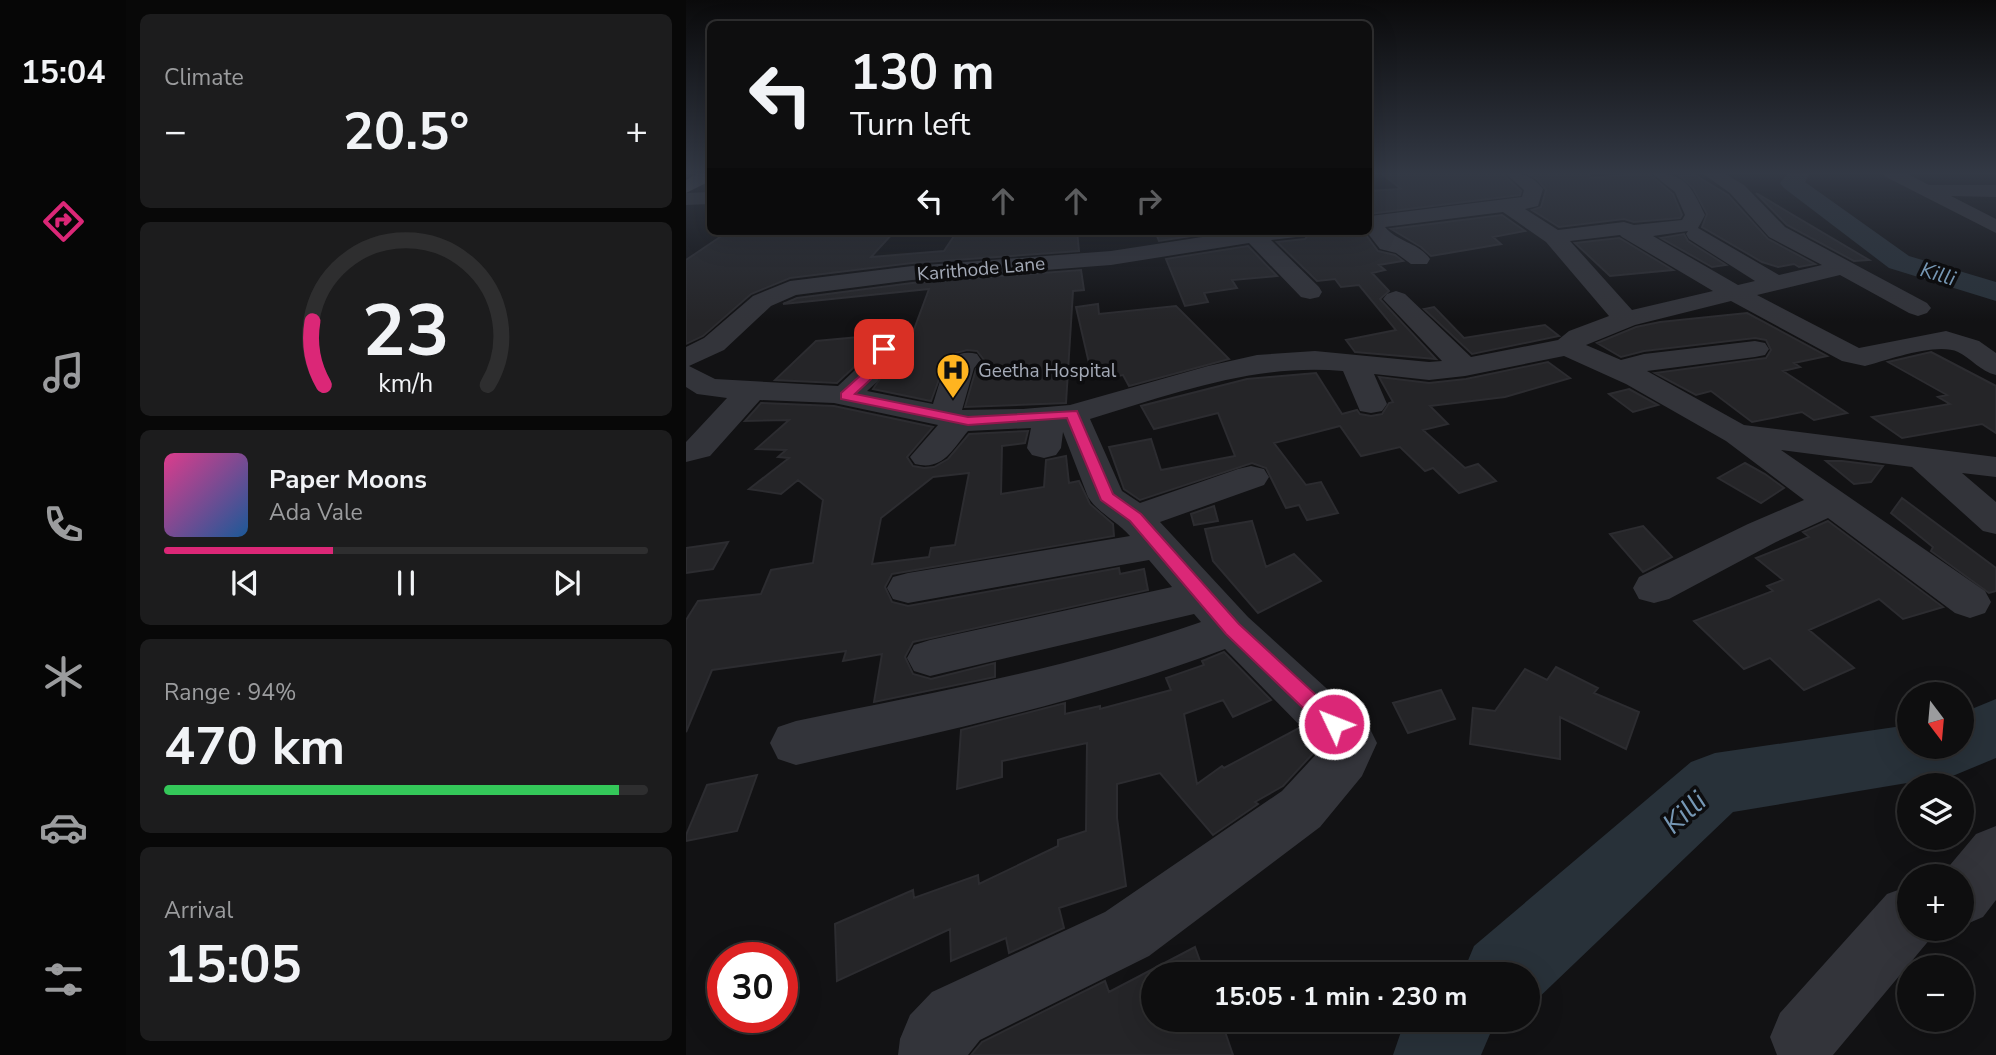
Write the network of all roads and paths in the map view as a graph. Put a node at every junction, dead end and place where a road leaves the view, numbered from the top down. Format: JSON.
{"nodes":[{"id":1,"x":1532,"y":222,"type":"edge"},
{"id":2,"x":1691,"y":222,"type":"edge"},
{"id":3,"x":1770,"y":222,"type":"edge"},
{"id":4,"x":1372,"y":226,"type":"edge"},
{"id":5,"x":1630,"y":232,"type":"junction"},
{"id":6,"x":1697,"y":234,"type":"dead end"},
{"id":7,"x":1263,"y":235,"type":"edge"},
{"id":8,"x":1254,"y":236,"type":"junction"},
{"id":9,"x":1554,"y":237,"type":"junction"},
{"id":10,"x":1419,"y":259,"type":"dead end"},
{"id":11,"x":1843,"y":267,"type":"junction"},
{"id":12,"x":1779,"y":281,"type":"junction"},
{"id":13,"x":1310,"y":292,"type":"dead end"},
{"id":14,"x":1736,"y":294,"type":"junction"},
{"id":15,"x":1819,"y":294,"type":"dead end"},
{"id":16,"x":1396,"y":299,"type":"dead end"},
{"id":17,"x":1918,"y":308,"type":"dead end"},
{"id":18,"x":1626,"y":319,"type":"junction"},
{"id":19,"x":1983,"y":345,"type":"edge"},
{"id":20,"x":1567,"y":347,"type":"junction"},
{"id":21,"x":884,"y":349,"type":"dead end"},
{"id":22,"x":1755,"y":349,"type":"dead end"},
{"id":23,"x":686,"y":358,"type":"edge"},
{"id":24,"x":967,"y":360,"type":"dead end"},
{"id":25,"x":1356,"y":364,"type":"junction"},
{"id":26,"x":1996,"y":366,"type":"edge"},
{"id":27,"x":1465,"y":367,"type":"junction"},
{"id":28,"x":1618,"y":370,"type":"junction"},
{"id":29,"x":686,"y":374,"type":"edge"},
{"id":30,"x":751,"y":391,"type":"junction"},
{"id":31,"x":845,"y":396,"type":"junction"},
{"id":32,"x":1371,"y":404,"type":"dead end"},
{"id":33,"x":953,"y":417,"type":"junction"},
{"id":34,"x":1055,"y":426,"type":"junction"},
{"id":35,"x":1736,"y":434,"type":"junction"},
{"id":36,"x":686,"y":452,"type":"edge"},
{"id":37,"x":927,"y":457,"type":"dead end"},
{"id":38,"x":1923,"y":458,"type":"junction"},
{"id":39,"x":1996,"y":467,"type":"edge"},
{"id":40,"x":1251,"y":477,"type":"dead end"},
{"id":41,"x":1831,"y":503,"type":"junction"},
{"id":42,"x":1996,"y":522,"type":"edge"},
{"id":43,"x":1147,"y":531,"type":"junction"},
{"id":44,"x":1654,"y":587,"type":"dead end"},
{"id":45,"x":908,"y":588,"type":"dead end"},
{"id":46,"x":1970,"y":602,"type":"dead end"},
{"id":47,"x":1217,"y":612,"type":"junction"},
{"id":48,"x":930,"y":658,"type":"dead end"},
{"id":49,"x":796,"y":743,"type":"dead end"},
{"id":50,"x":1996,"y":854,"type":"edge"},
{"id":51,"x":1974,"y":881,"type":"edge"},
{"id":52,"x":1897,"y":930,"type":"edge"},
{"id":53,"x":1804,"y":1037,"type":"dead end"},
{"id":54,"x":933,"y":1055,"type":"edge"}],
"edges":[{"from":1,"to":9,"type":"street"},
{"from":2,"to":5,"type":"street"},
{"from":3,"to":11,"type":"street"},
{"from":4,"to":10,"type":"street"},
{"from":5,"to":9,"type":"street"},
{"from":5,"to":14,"type":"street"},
{"from":6,"to":12,"type":"street"},
{"from":7,"to":8,"type":"street","name":"Karithode Lane"},
{"from":8,"to":13,"type":"street"},
{"from":8,"to":23,"type":"street","name":"Karithode Lane"},
{"from":9,"to":18,"type":"street"},
{"from":11,"to":12,"type":"street"},
{"from":11,"to":17,"type":"street"},
{"from":12,"to":14,"type":"street"},
{"from":12,"to":15,"type":"street"},
{"from":14,"to":18,"type":"street"},
{"from":14,"to":19,"type":"street"},
{"from":16,"to":27,"type":"street"},
{"from":18,"to":20,"type":"street"},
{"from":19,"to":26,"type":"street"},
{"from":20,"to":27,"type":"street"},
{"from":20,"to":28,"type":"street"},
{"from":21,"to":31,"type":"street"},
{"from":22,"to":28,"type":"street"},
{"from":24,"to":33,"type":"street"},
{"from":25,"to":27,"type":"street"},
{"from":25,"to":32,"type":"street"},
{"from":25,"to":34,"type":"street"},
{"from":28,"to":35,"type":"street"},
{"from":29,"to":30,"type":"street"},
{"from":30,"to":31,"type":"street"},
{"from":30,"to":36,"type":"street"},
{"from":31,"to":33,"type":"street"},
{"from":33,"to":34,"type":"street"},
{"from":33,"to":37,"type":"street"},
{"from":34,"to":43,"type":"street"},
{"from":35,"to":38,"type":"street"},
{"from":35,"to":41,"type":"street"},
{"from":38,"to":39,"type":"street"},
{"from":38,"to":42,"type":"street"},
{"from":40,"to":43,"type":"street"},
{"from":41,"to":44,"type":"street"},
{"from":41,"to":46,"type":"street"},
{"from":43,"to":45,"type":"street"},
{"from":43,"to":47,"type":"street"},
{"from":47,"to":48,"type":"street"},
{"from":47,"to":49,"type":"street"},
{"from":47,"to":54,"type":"street"},
{"from":50,"to":51,"type":"street"},
{"from":52,"to":53,"type":"street"}]}
